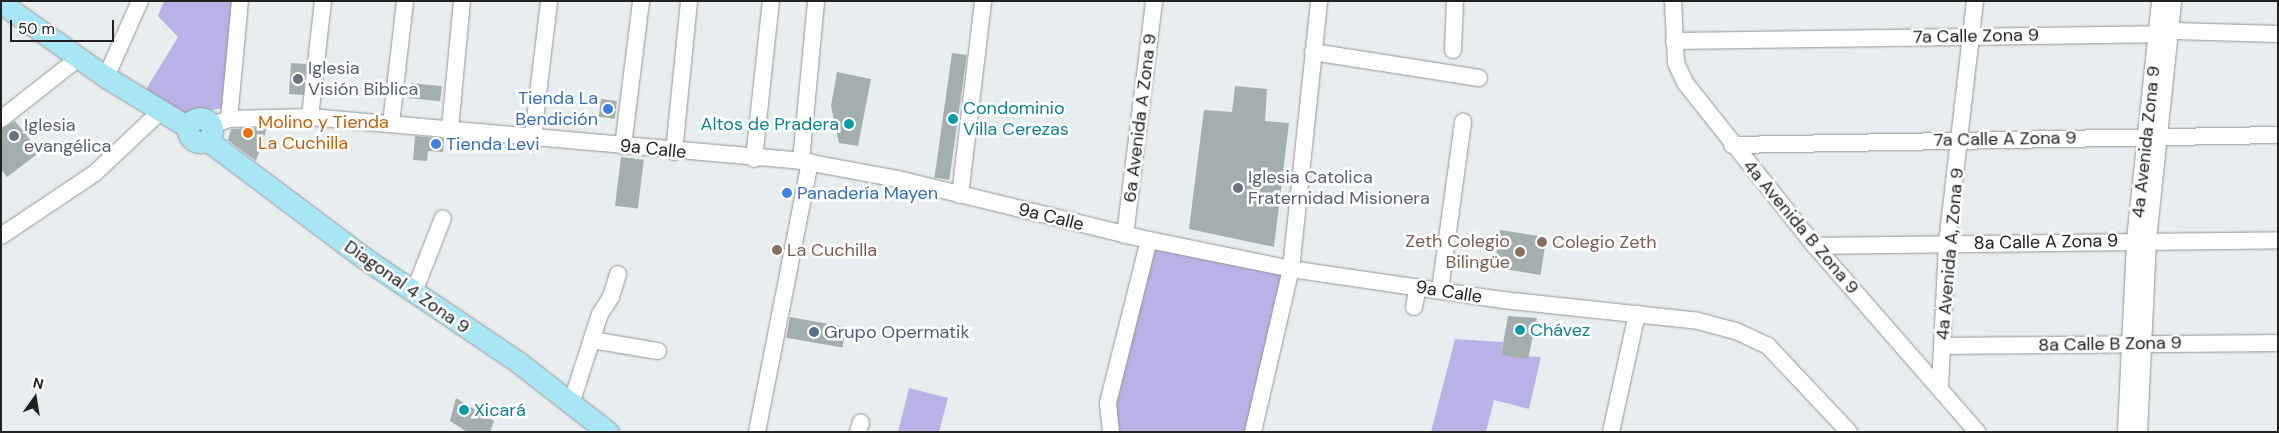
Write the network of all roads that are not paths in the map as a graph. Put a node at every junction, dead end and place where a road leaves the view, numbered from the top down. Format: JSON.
{"nodes":[{"id":1,"x":140,"y":1,"type":"edge"},
{"id":2,"x":240,"y":1,"type":"edge"},
{"id":3,"x":323,"y":1,"type":"edge"},
{"id":4,"x":405,"y":1,"type":"edge"},
{"id":5,"x":462,"y":1,"type":"edge"},
{"id":6,"x":549,"y":1,"type":"edge"},
{"id":7,"x":641,"y":1,"type":"edge"},
{"id":8,"x":689,"y":1,"type":"edge"},
{"id":9,"x":771,"y":1,"type":"edge"},
{"id":10,"x":816,"y":1,"type":"edge"},
{"id":11,"x":984,"y":1,"type":"edge"},
{"id":12,"x":1154,"y":1,"type":"edge"},
{"id":13,"x":1319,"y":1,"type":"edge"},
{"id":14,"x":1455,"y":1,"type":"edge"},
{"id":15,"x":1673,"y":1,"type":"edge"},
{"id":16,"x":1975,"y":1,"type":"edge"},
{"id":17,"x":2160,"y":1,"type":"edge"},
{"id":18,"x":2173,"y":1,"type":"edge"},
{"id":19,"x":1,"y":3,"type":"edge"},
{"id":20,"x":2165,"y":32,"type":"junction"},
{"id":21,"x":2278,"y":34,"type":"edge"},
{"id":22,"x":1973,"y":36,"type":"junction"},
{"id":23,"x":1674,"y":41,"type":"junction"},
{"id":24,"x":1453,"y":50,"type":"dead end"},
{"id":25,"x":1313,"y":52,"type":"junction"},
{"id":26,"x":80,"y":57,"type":"junction"},
{"id":27,"x":106,"y":77,"type":"junction"},
{"id":28,"x":1479,"y":78,"type":"dead end"},
{"id":29,"x":161,"y":111,"type":"junction"},
{"id":30,"x":310,"y":117,"type":"junction"},
{"id":31,"x":1,"y":119,"type":"edge"},
{"id":32,"x":1463,"y":122,"type":"dead end"},
{"id":33,"x":391,"y":124,"type":"junction"},
{"id":34,"x":216,"y":128,"type":"junction"},
{"id":35,"x":450,"y":128,"type":"junction"},
{"id":36,"x":2278,"y":135,"type":"edge"},
{"id":37,"x":533,"y":136,"type":"junction"},
{"id":38,"x":2154,"y":137,"type":"junction"},
{"id":39,"x":1961,"y":140,"type":"junction"},
{"id":40,"x":1732,"y":145,"type":"junction"},
{"id":41,"x":623,"y":146,"type":"junction"},
{"id":42,"x":674,"y":152,"type":"junction"},
{"id":43,"x":754,"y":159,"type":"junction"},
{"id":44,"x":806,"y":162,"type":"junction"},
{"id":45,"x":960,"y":195,"type":"junction"},
{"id":46,"x":443,"y":218,"type":"dead end"},
{"id":47,"x":1125,"y":235,"type":"junction"},
{"id":48,"x":1,"y":236,"type":"edge"},
{"id":49,"x":1149,"y":240,"type":"junction"},
{"id":50,"x":2142,"y":240,"type":"junction"},
{"id":51,"x":2278,"y":240,"type":"edge"},
{"id":52,"x":1948,"y":243,"type":"junction"},
{"id":53,"x":1815,"y":246,"type":"junction"},
{"id":54,"x":1291,"y":269,"type":"junction"},
{"id":55,"x":618,"y":274,"type":"dead end"},
{"id":56,"x":1418,"y":287,"type":"junction"},
{"id":57,"x":1440,"y":290,"type":"junction"},
{"id":58,"x":414,"y":292,"type":"junction"},
{"id":59,"x":1414,"y":307,"type":"dead end"},
{"id":60,"x":1637,"y":314,"type":"junction"},
{"id":61,"x":592,"y":340,"type":"junction"},
{"id":62,"x":2135,"y":343,"type":"junction"},
{"id":63,"x":2278,"y":343,"type":"edge"},
{"id":64,"x":1942,"y":346,"type":"junction"},
{"id":65,"x":658,"y":351,"type":"dead end"},
{"id":66,"x":1940,"y":387,"type":"junction"},
{"id":67,"x":572,"y":402,"type":"junction"},
{"id":68,"x":608,"y":432,"type":"edge"},
{"id":69,"x":757,"y":432,"type":"edge"},
{"id":70,"x":1111,"y":432,"type":"edge"},
{"id":71,"x":1253,"y":432,"type":"edge"},
{"id":72,"x":1611,"y":432,"type":"edge"},
{"id":73,"x":1850,"y":432,"type":"edge"},
{"id":74,"x":1977,"y":432,"type":"edge"},
{"id":75,"x":2126,"y":432,"type":"edge"},
{"id":76,"x":2139,"y":432,"type":"edge"}],
"edges":[{"from":1,"to":27,"type":"street"},
{"from":2,"to":34,"type":"street"},
{"from":3,"to":30,"type":"street"},
{"from":4,"to":33,"type":"street"},
{"from":5,"to":35,"type":"street"},
{"from":6,"to":37,"type":"street"},
{"from":7,"to":41,"type":"street"},
{"from":8,"to":42,"type":"street"},
{"from":9,"to":43,"type":"street"},
{"from":10,"to":44,"type":"street"},
{"from":11,"to":45,"type":"street"},
{"from":12,"to":47,"type":"street","name":"6a Avenida A Zona 9"},
{"from":13,"to":25,"type":"street"},
{"from":14,"to":24,"type":"street"},
{"from":15,"to":23,"type":"street","name":"4a Avenida B Zona 9"},
{"from":16,"to":22,"type":"street","name":"4a Avenida A, Zona 9"},
{"from":17,"to":20,"type":"street","name":"4a Avenida Zona 9"},
{"from":18,"to":20,"type":"street","name":"4a Avenida Zona 9"},
{"from":19,"to":26,"type":"main road"},
{"from":20,"to":21,"type":"street","name":"7a Calle Zona 9"},
{"from":20,"to":22,"type":"street","name":"7a Calle Zona 9"},
{"from":20,"to":38,"type":"street","name":"4a Avenida Zona 9"},
{"from":22,"to":23,"type":"street","name":"7a Calle Zona 9"},
{"from":22,"to":39,"type":"street","name":"4a Avenida A, Zona 9"},
{"from":23,"to":40,"type":"street","name":"4a Avenida B Zona 9"},
{"from":25,"to":28,"type":"street"},
{"from":25,"to":54,"type":"street"},
{"from":26,"to":27,"type":"main road"},
{"from":26,"to":31,"type":"street"},
{"from":27,"to":29,"type":"main road"},
{"from":29,"to":34,"type":"main road","name":"Diagonal 4 Zona 9"},
{"from":29,"to":48,"type":"street"},
{"from":30,"to":33,"type":"street","name":"9a Calle"},
{"from":30,"to":34,"type":"street","name":"9a Calle"},
{"from":32,"to":57,"type":"street"},
{"from":33,"to":35,"type":"street","name":"9a Calle"},
{"from":34,"to":58,"type":"main road","name":"Diagonal 4 Zona 9"},
{"from":35,"to":37,"type":"street","name":"9a Calle"},
{"from":36,"to":38,"type":"street","name":"7a Calle A Zona 9"},
{"from":37,"to":41,"type":"street","name":"9a Calle"},
{"from":38,"to":39,"type":"street","name":"7a Calle A Zona 9"},
{"from":38,"to":50,"type":"street","name":"4a Avenida Zona 9"},
{"from":39,"to":40,"type":"street","name":"7a Calle A Zona 9"},
{"from":39,"to":52,"type":"street","name":"4a Avenida A, Zona 9"},
{"from":40,"to":53,"type":"street","name":"4a Avenida B Zona 9"},
{"from":41,"to":42,"type":"street","name":"9a Calle"},
{"from":42,"to":43,"type":"street","name":"9a Calle"},
{"from":43,"to":44,"type":"street","name":"9a Calle"},
{"from":44,"to":45,"type":"street","name":"9a Calle"},
{"from":44,"to":69,"type":"street"},
{"from":45,"to":47,"type":"street","name":"9a Calle"},
{"from":46,"to":58,"type":"street"},
{"from":47,"to":49,"type":"street","name":"9a Calle"},
{"from":49,"to":54,"type":"street","name":"9a Calle"},
{"from":49,"to":70,"type":"street"},
{"from":50,"to":51,"type":"street","name":"8a Calle A Zona 9"},
{"from":50,"to":52,"type":"street","name":"8a Calle A Zona 9"},
{"from":50,"to":62,"type":"street","name":"4a Avenida Zona 9"},
{"from":52,"to":53,"type":"street","name":"8a Calle A Zona 9"},
{"from":52,"to":64,"type":"street","name":"4a Avenida A, Zona 9"},
{"from":53,"to":66,"type":"street","name":"4a Avenida B Zona 9"},
{"from":54,"to":56,"type":"street","name":"9a Calle"},
{"from":54,"to":71,"type":"street"},
{"from":55,"to":61,"type":"street"},
{"from":56,"to":57,"type":"street","name":"9a Calle"},
{"from":56,"to":59,"type":"street"},
{"from":57,"to":60,"type":"street","name":"9a Calle"},
{"from":58,"to":67,"type":"main road","name":"Diagonal 4 Zona 9"},
{"from":60,"to":72,"type":"street"},
{"from":60,"to":73,"type":"street","name":"9a Calle"},
{"from":61,"to":65,"type":"street"},
{"from":61,"to":67,"type":"street"},
{"from":62,"to":63,"type":"street","name":"8a Calle B Zona 9"},
{"from":62,"to":64,"type":"street","name":"8a Calle B Zona 9"},
{"from":62,"to":75,"type":"street","name":"4a Avenida Zona 9"},
{"from":62,"to":76,"type":"street","name":"4a Avenida Zona 9"},
{"from":64,"to":66,"type":"street","name":"4a Avenida A, Zona 9"},
{"from":66,"to":74,"type":"street","name":"4a Avenida B Zona 9"},
{"from":67,"to":68,"type":"main road","name":"Diagonal 4 Zona 9"}]}
